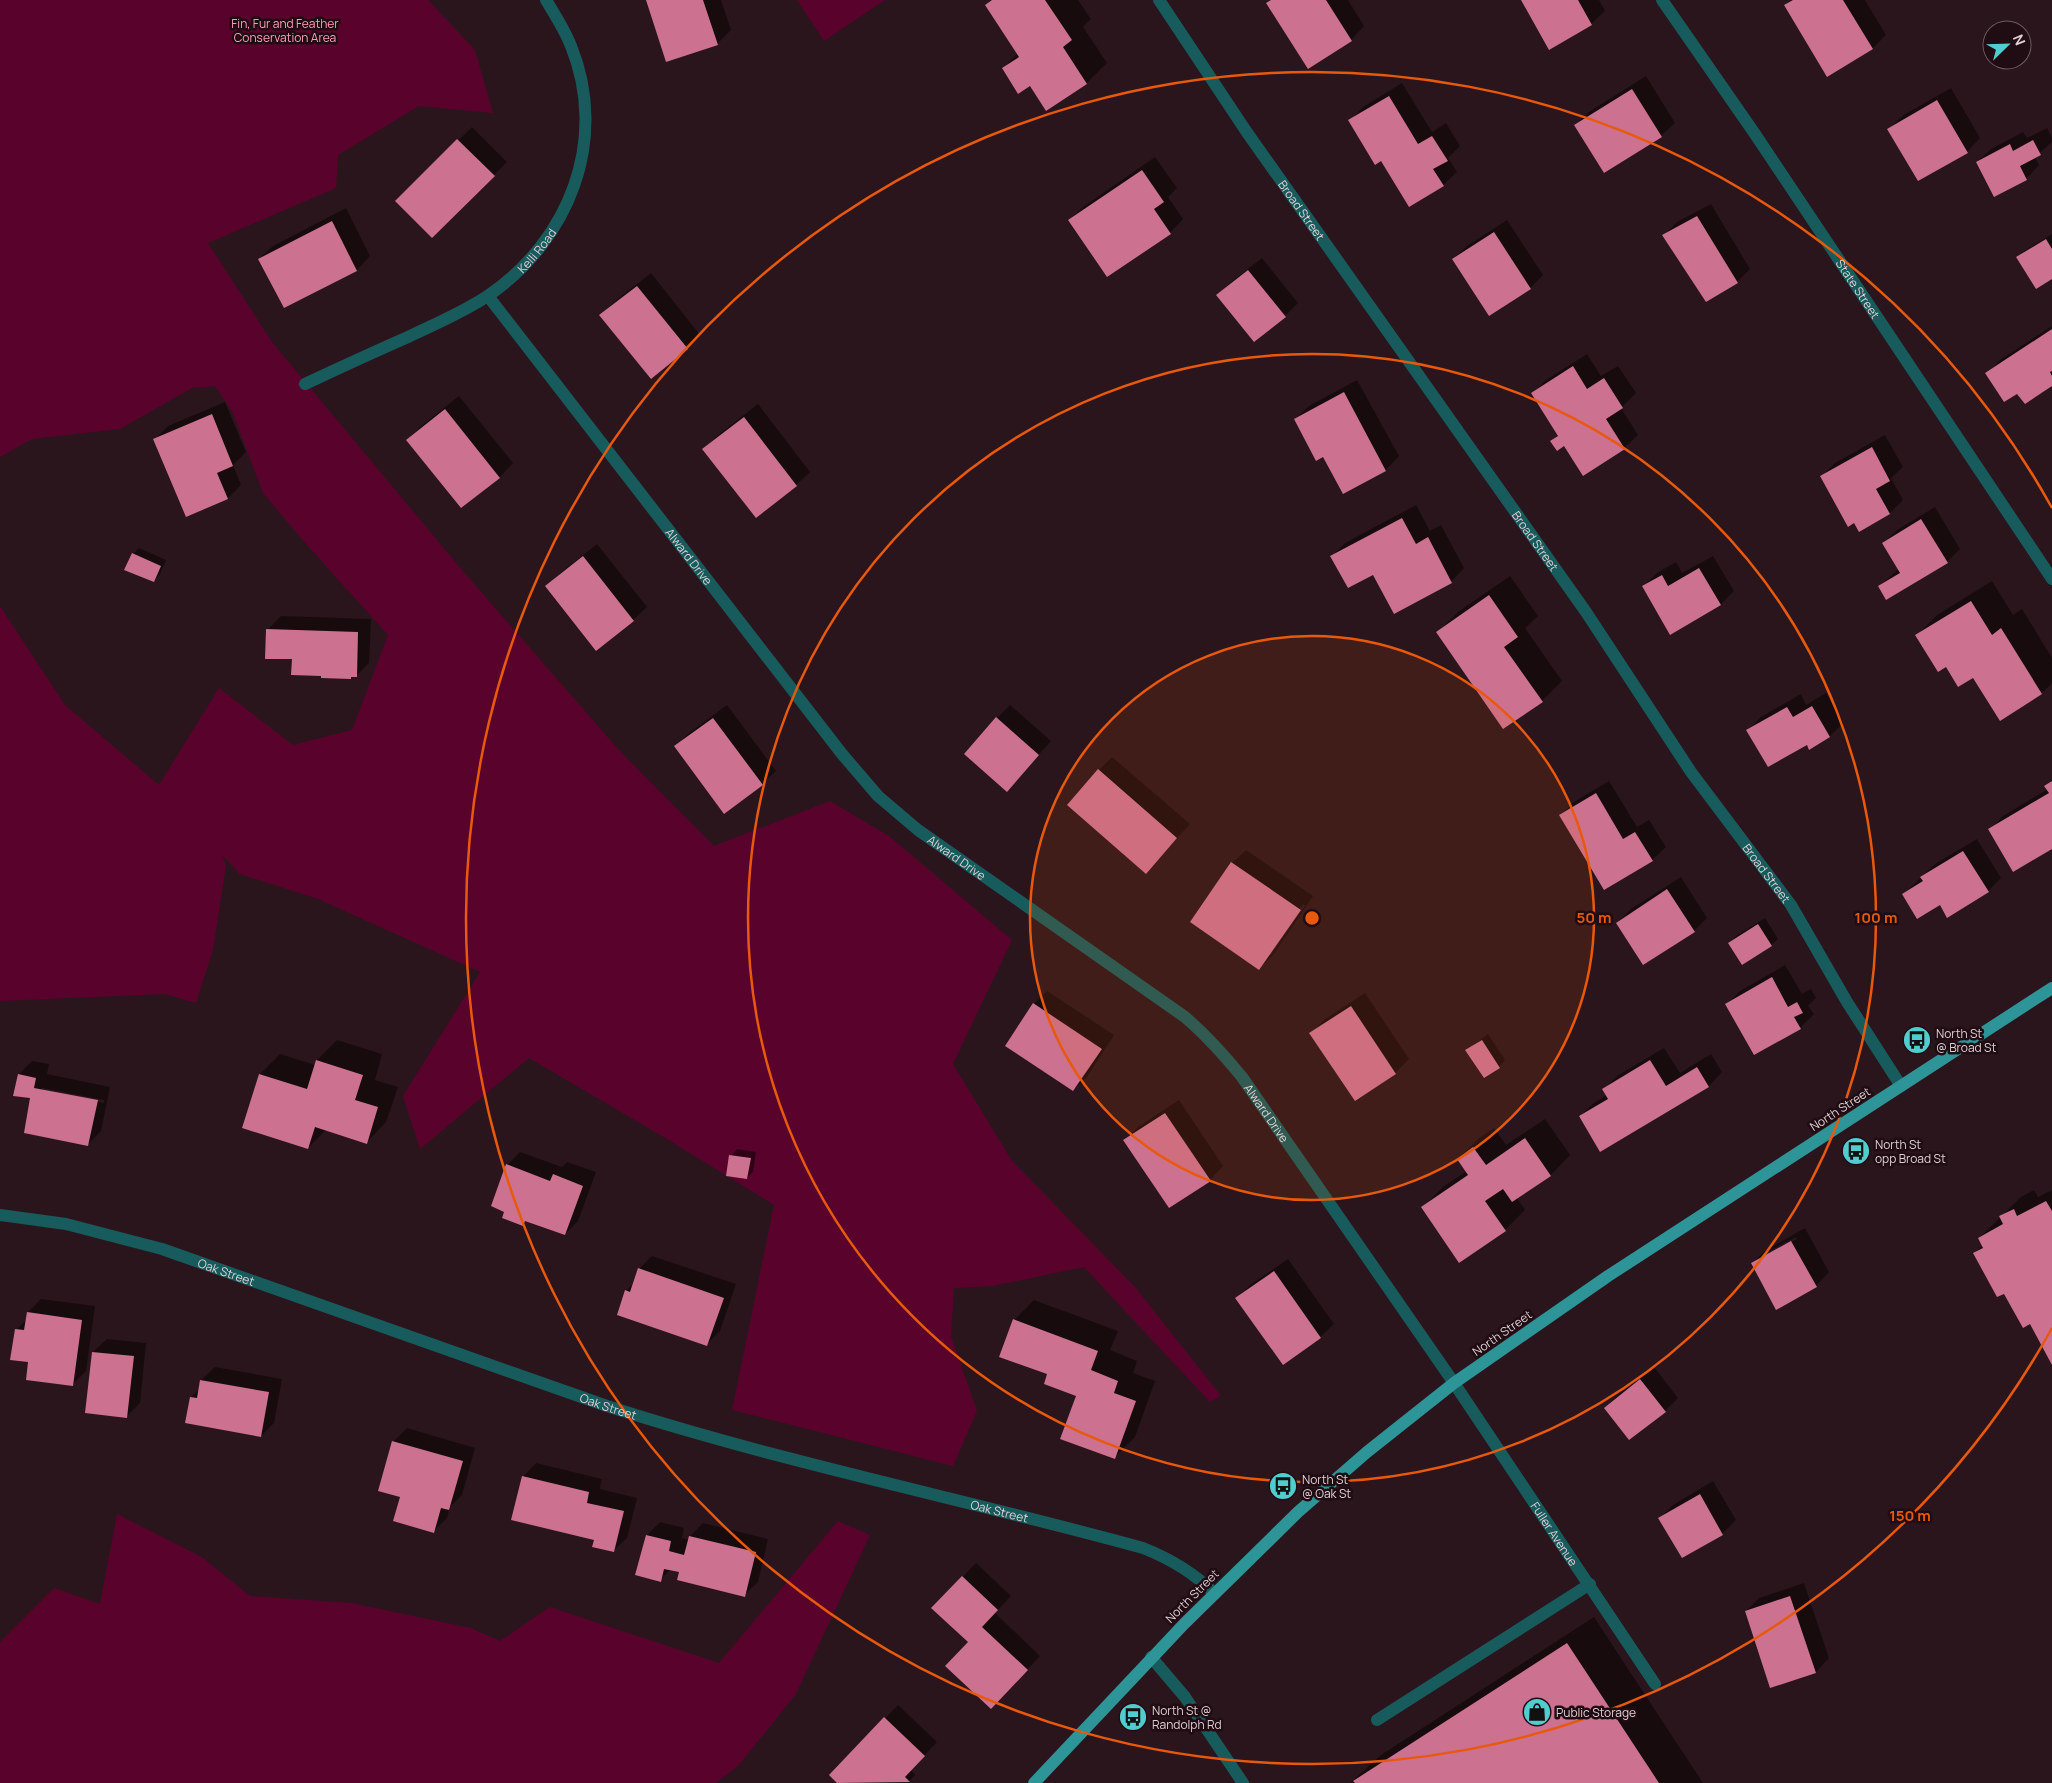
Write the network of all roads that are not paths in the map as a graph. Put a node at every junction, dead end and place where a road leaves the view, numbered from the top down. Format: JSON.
{"nodes":[{"id":1,"x":546,"y":0,"type":"edge"},
{"id":2,"x":1159,"y":0,"type":"edge"},
{"id":3,"x":1662,"y":0,"type":"edge"},
{"id":4,"x":488,"y":296,"type":"junction"},
{"id":5,"x":305,"y":384,"type":"dead end"},
{"id":6,"x":2052,"y":579,"type":"edge"},
{"id":7,"x":2052,"y":988,"type":"edge"},
{"id":8,"x":1902,"y":1086,"type":"junction"},
{"id":9,"x":0,"y":1214,"type":"edge"},
{"id":10,"x":1454,"y":1383,"type":"junction"},
{"id":11,"x":1590,"y":1584,"type":"junction"},
{"id":12,"x":1214,"y":1593,"type":"junction"},
{"id":13,"x":1151,"y":1658,"type":"junction"},
{"id":14,"x":1655,"y":1684,"type":"dead end"},
{"id":15,"x":1377,"y":1720,"type":"dead end"},
{"id":16,"x":1034,"y":1783,"type":"edge"},
{"id":17,"x":1243,"y":1783,"type":"edge"}],
"edges":[{"from":1,"to":4,"type":"street","name":"Kelli Road"},
{"from":2,"to":8,"type":"street","name":"Broad Street"},
{"from":3,"to":6,"type":"street","name":"State Street"},
{"from":4,"to":5,"type":"street","name":"Kelli Road"},
{"from":4,"to":10,"type":"street","name":"Alward Drive"},
{"from":7,"to":8,"type":"main road","name":"North Street"},
{"from":8,"to":10,"type":"main road","name":"North Street"},
{"from":9,"to":12,"type":"street","name":"Oak Street"},
{"from":10,"to":11,"type":"street","name":"Fuller Avenue"},
{"from":10,"to":12,"type":"main road","name":"North Street"},
{"from":11,"to":14,"type":"street","name":"Fuller Avenue"},
{"from":11,"to":15,"type":"street"},
{"from":12,"to":13,"type":"main road","name":"North Street"},
{"from":13,"to":16,"type":"main road","name":"North Street"},
{"from":13,"to":17,"type":"street"}]}
